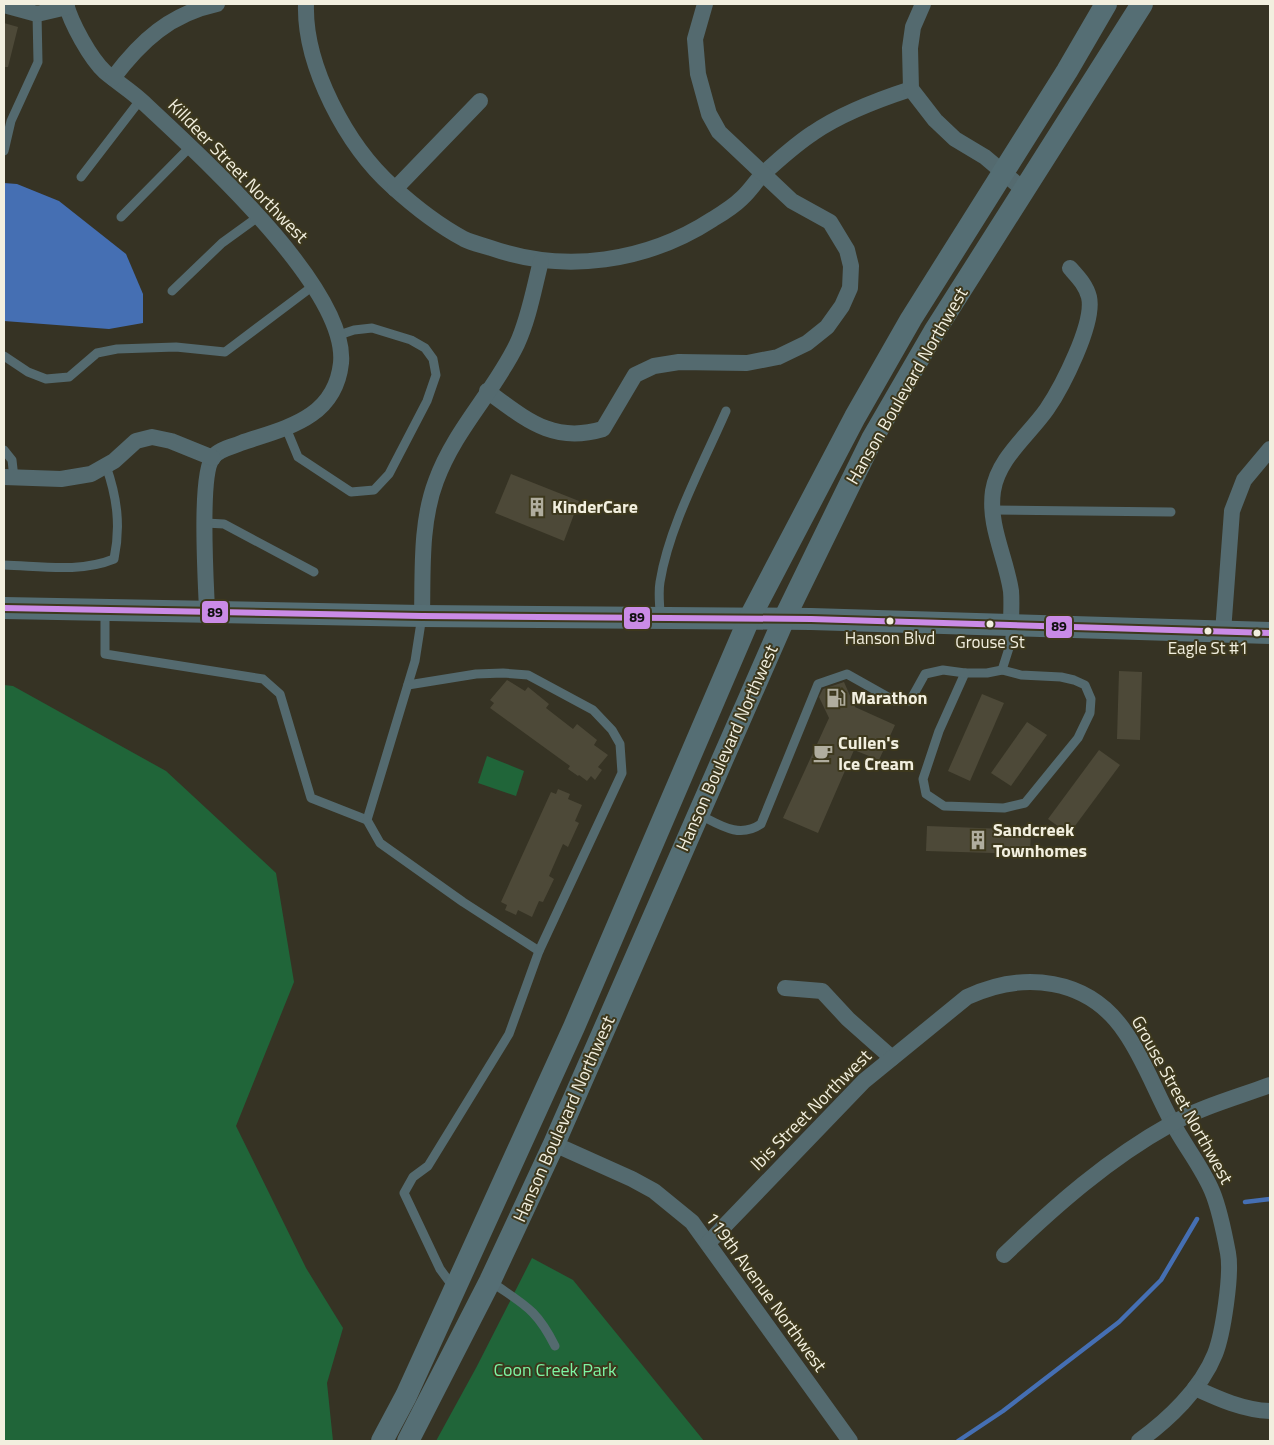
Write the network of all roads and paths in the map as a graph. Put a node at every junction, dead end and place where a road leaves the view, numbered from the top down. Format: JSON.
{"nodes":[{"id":1,"x":217,"y":4,"type":"edge"},
{"id":2,"x":301,"y":4,"type":"edge"},
{"id":3,"x":705,"y":4,"type":"edge"},
{"id":4,"x":923,"y":4,"type":"edge"},
{"id":5,"x":1106,"y":4,"type":"edge"},
{"id":6,"x":1142,"y":4,"type":"edge"},
{"id":7,"x":4,"y":5,"type":"edge"},
{"id":8,"x":66,"y":5,"type":"edge"},
{"id":9,"x":37,"y":14,"type":"junction"},
{"id":10,"x":113,"y":78,"type":"junction"},
{"id":11,"x":911,"y":89,"type":"junction"},
{"id":12,"x":141,"y":99,"type":"junction"},
{"id":13,"x":480,"y":101,"type":"dead end"},
{"id":14,"x":190,"y":147,"type":"junction"},
{"id":15,"x":4,"y":151,"type":"edge"},
{"id":16,"x":764,"y":173,"type":"junction"},
{"id":17,"x":1002,"y":173,"type":"junction"},
{"id":18,"x":81,"y":177,"type":"dead end"},
{"id":19,"x":395,"y":189,"type":"junction"},
{"id":20,"x":1025,"y":192,"type":"junction"},
{"id":21,"x":121,"y":217,"type":"dead end"},
{"id":22,"x":258,"y":217,"type":"junction"},
{"id":23,"x":541,"y":261,"type":"junction"},
{"id":24,"x":1070,"y":268,"type":"dead end"},
{"id":25,"x":313,"y":286,"type":"junction"},
{"id":26,"x":172,"y":291,"type":"dead end"},
{"id":27,"x":338,"y":336,"type":"junction"},
{"id":28,"x":4,"y":356,"type":"edge"},
{"id":29,"x":487,"y":391,"type":"junction"},
{"id":30,"x":726,"y":412,"type":"dead end"},
{"id":31,"x":286,"y":428,"type":"junction"},
{"id":32,"x":1270,"y":449,"type":"edge"},
{"id":33,"x":4,"y":450,"type":"edge"},
{"id":34,"x":212,"y":458,"type":"junction"},
{"id":35,"x":106,"y":466,"type":"junction"},
{"id":36,"x":9,"y":477,"type":"edge"},
{"id":37,"x":992,"y":510,"type":"junction"},
{"id":38,"x":1171,"y":512,"type":"dead end"},
{"id":39,"x":206,"y":523,"type":"junction"},
{"id":40,"x":4,"y":565,"type":"edge"},
{"id":41,"x":314,"y":572,"type":"dead end"},
{"id":42,"x":4,"y":608,"type":"edge"},
{"id":43,"x":104,"y":609,"type":"junction"},
{"id":44,"x":207,"y":610,"type":"junction"},
{"id":45,"x":422,"y":616,"type":"junction"},
{"id":46,"x":660,"y":619,"type":"junction"},
{"id":47,"x":748,"y":619,"type":"junction"},
{"id":48,"x":784,"y":619,"type":"junction"},
{"id":49,"x":1011,"y":626,"type":"junction"},
{"id":50,"x":1223,"y":632,"type":"junction"},
{"id":51,"x":1270,"y":632,"type":"edge"},
{"id":52,"x":1002,"y":670,"type":"junction"},
{"id":53,"x":965,"y":673,"type":"junction"},
{"id":54,"x":408,"y":685,"type":"junction"},
{"id":55,"x":698,"y":814,"type":"junction"},
{"id":56,"x":368,"y":820,"type":"junction"},
{"id":57,"x":539,"y":951,"type":"junction"},
{"id":58,"x":1031,"y":980,"type":"joint"},
{"id":59,"x":591,"y":986,"type":"junction"},
{"id":60,"x":785,"y":988,"type":"dead end"},
{"id":61,"x":892,"y":1058,"type":"junction"},
{"id":62,"x":1270,"y":1085,"type":"edge"},
{"id":63,"x":1172,"y":1123,"type":"junction"},
{"id":64,"x":554,"y":1144,"type":"junction"},
{"id":65,"x":708,"y":1243,"type":"junction"},
{"id":66,"x":1004,"y":1256,"type":"dead end"},
{"id":67,"x":490,"y":1281,"type":"junction"},
{"id":68,"x":455,"y":1289,"type":"junction"},
{"id":69,"x":555,"y":1346,"type":"dead end"},
{"id":70,"x":1195,"y":1388,"type":"junction"},
{"id":71,"x":1270,"y":1411,"type":"edge"},
{"id":72,"x":382,"y":1441,"type":"edge"},
{"id":73,"x":408,"y":1441,"type":"edge"},
{"id":74,"x":850,"y":1441,"type":"edge"},
{"id":75,"x":1139,"y":1441,"type":"edge"}],
"edges":[{"from":1,"to":10,"type":"street"},
{"from":2,"to":19,"type":"street"},
{"from":3,"to":16,"type":"street"},
{"from":4,"to":11,"type":"street"},
{"from":5,"to":17,"type":"main road","name":"Hanson Boulevard Northwest"},
{"from":6,"to":20,"type":"main road","name":"Hanson Boulevard Northwest"},
{"from":7,"to":9,"type":"street"},
{"from":8,"to":9,"type":"street"},
{"from":8,"to":10,"type":"street","name":"Killdeer Street Northwest"},
{"from":9,"to":15,"type":"lane"},
{"from":10,"to":12,"type":"street","name":"Killdeer Street Northwest"},
{"from":11,"to":16,"type":"street"},
{"from":11,"to":17,"type":"street"},
{"from":12,"to":14,"type":"street","name":"Killdeer Street Northwest"},
{"from":12,"to":18,"type":"lane"},
{"from":13,"to":19,"type":"street"},
{"from":14,"to":21,"type":"lane"},
{"from":14,"to":22,"type":"street","name":"Killdeer Street Northwest"},
{"from":16,"to":23,"type":"street"},
{"from":16,"to":29,"type":"street"},
{"from":17,"to":20,"type":"street"},
{"from":17,"to":47,"type":"main road","name":"Hanson Boulevard Northwest"},
{"from":19,"to":23,"type":"street"},
{"from":20,"to":48,"type":"main road","name":"Hanson Boulevard Northwest"},
{"from":22,"to":25,"type":"street","name":"Killdeer Street Northwest"},
{"from":22,"to":26,"type":"lane"},
{"from":23,"to":29,"type":"street"},
{"from":24,"to":37,"type":"street"},
{"from":25,"to":27,"type":"street","name":"Killdeer Street Northwest"},
{"from":25,"to":28,"type":"lane"},
{"from":27,"to":31,"type":"street","name":"Killdeer Street Northwest"},
{"from":27,"to":31,"type":"lane"},
{"from":29,"to":45,"type":"street"},
{"from":30,"to":46,"type":"lane"},
{"from":31,"to":34,"type":"street","name":"Killdeer Street Northwest"},
{"from":32,"to":50,"type":"street"},
{"from":33,"to":36,"type":"lane"},
{"from":34,"to":35,"type":"street"},
{"from":34,"to":39,"type":"street"},
{"from":35,"to":36,"type":"street"},
{"from":35,"to":40,"type":"lane"},
{"from":37,"to":38,"type":"lane"},
{"from":37,"to":49,"type":"street"},
{"from":39,"to":41,"type":"lane"},
{"from":39,"to":44,"type":"street"},
{"from":42,"to":43,"type":"main road"},
{"from":43,"to":44,"type":"main road"},
{"from":43,"to":56,"type":"lane"},
{"from":44,"to":45,"type":"main road"},
{"from":45,"to":46,"type":"main road"},
{"from":45,"to":54,"type":"lane"},
{"from":46,"to":47,"type":"main road"},
{"from":47,"to":48,"type":"main road"},
{"from":47,"to":59,"type":"main road","name":"Hanson Boulevard Northwest"},
{"from":48,"to":49,"type":"main road"},
{"from":48,"to":55,"type":"main road","name":"Hanson Boulevard Northwest"},
{"from":49,"to":50,"type":"main road"},
{"from":49,"to":52,"type":"lane"},
{"from":50,"to":51,"type":"main road"},
{"from":52,"to":53,"type":"lane"},
{"from":52,"to":53,"type":"lane"},
{"from":53,"to":55,"type":"lane"},
{"from":54,"to":56,"type":"lane"},
{"from":54,"to":57,"type":"lane"},
{"from":55,"to":64,"type":"main road","name":"Hanson Boulevard Northwest"},
{"from":56,"to":57,"type":"lane"},
{"from":57,"to":68,"type":"lane"},
{"from":58,"to":61,"type":"street","name":"Ibis Street Northwest"},
{"from":58,"to":63,"type":"street","name":"Grouse Street Northwest"},
{"from":59,"to":67,"type":"main road"},
{"from":59,"to":68,"type":"main road","name":"Hanson Boulevard Northwest"},
{"from":60,"to":61,"type":"street"},
{"from":61,"to":65,"type":"street","name":"Ibis Street Northwest"},
{"from":62,"to":63,"type":"street"},
{"from":63,"to":66,"type":"street"},
{"from":63,"to":70,"type":"street","name":"Grouse Street Northwest"},
{"from":64,"to":65,"type":"street","name":"119th Avenue Northwest"},
{"from":64,"to":67,"type":"main road","name":"Hanson Boulevard Northwest"},
{"from":65,"to":74,"type":"street","name":"119th Avenue Northwest"},
{"from":67,"to":69,"type":"lane"},
{"from":67,"to":73,"type":"main road","name":"Hanson Boulevard Northwest"},
{"from":68,"to":72,"type":"main road","name":"Hanson Boulevard Northwest"},
{"from":70,"to":71,"type":"street"},
{"from":70,"to":75,"type":"street","name":"Grouse Street Northwest"}]}
